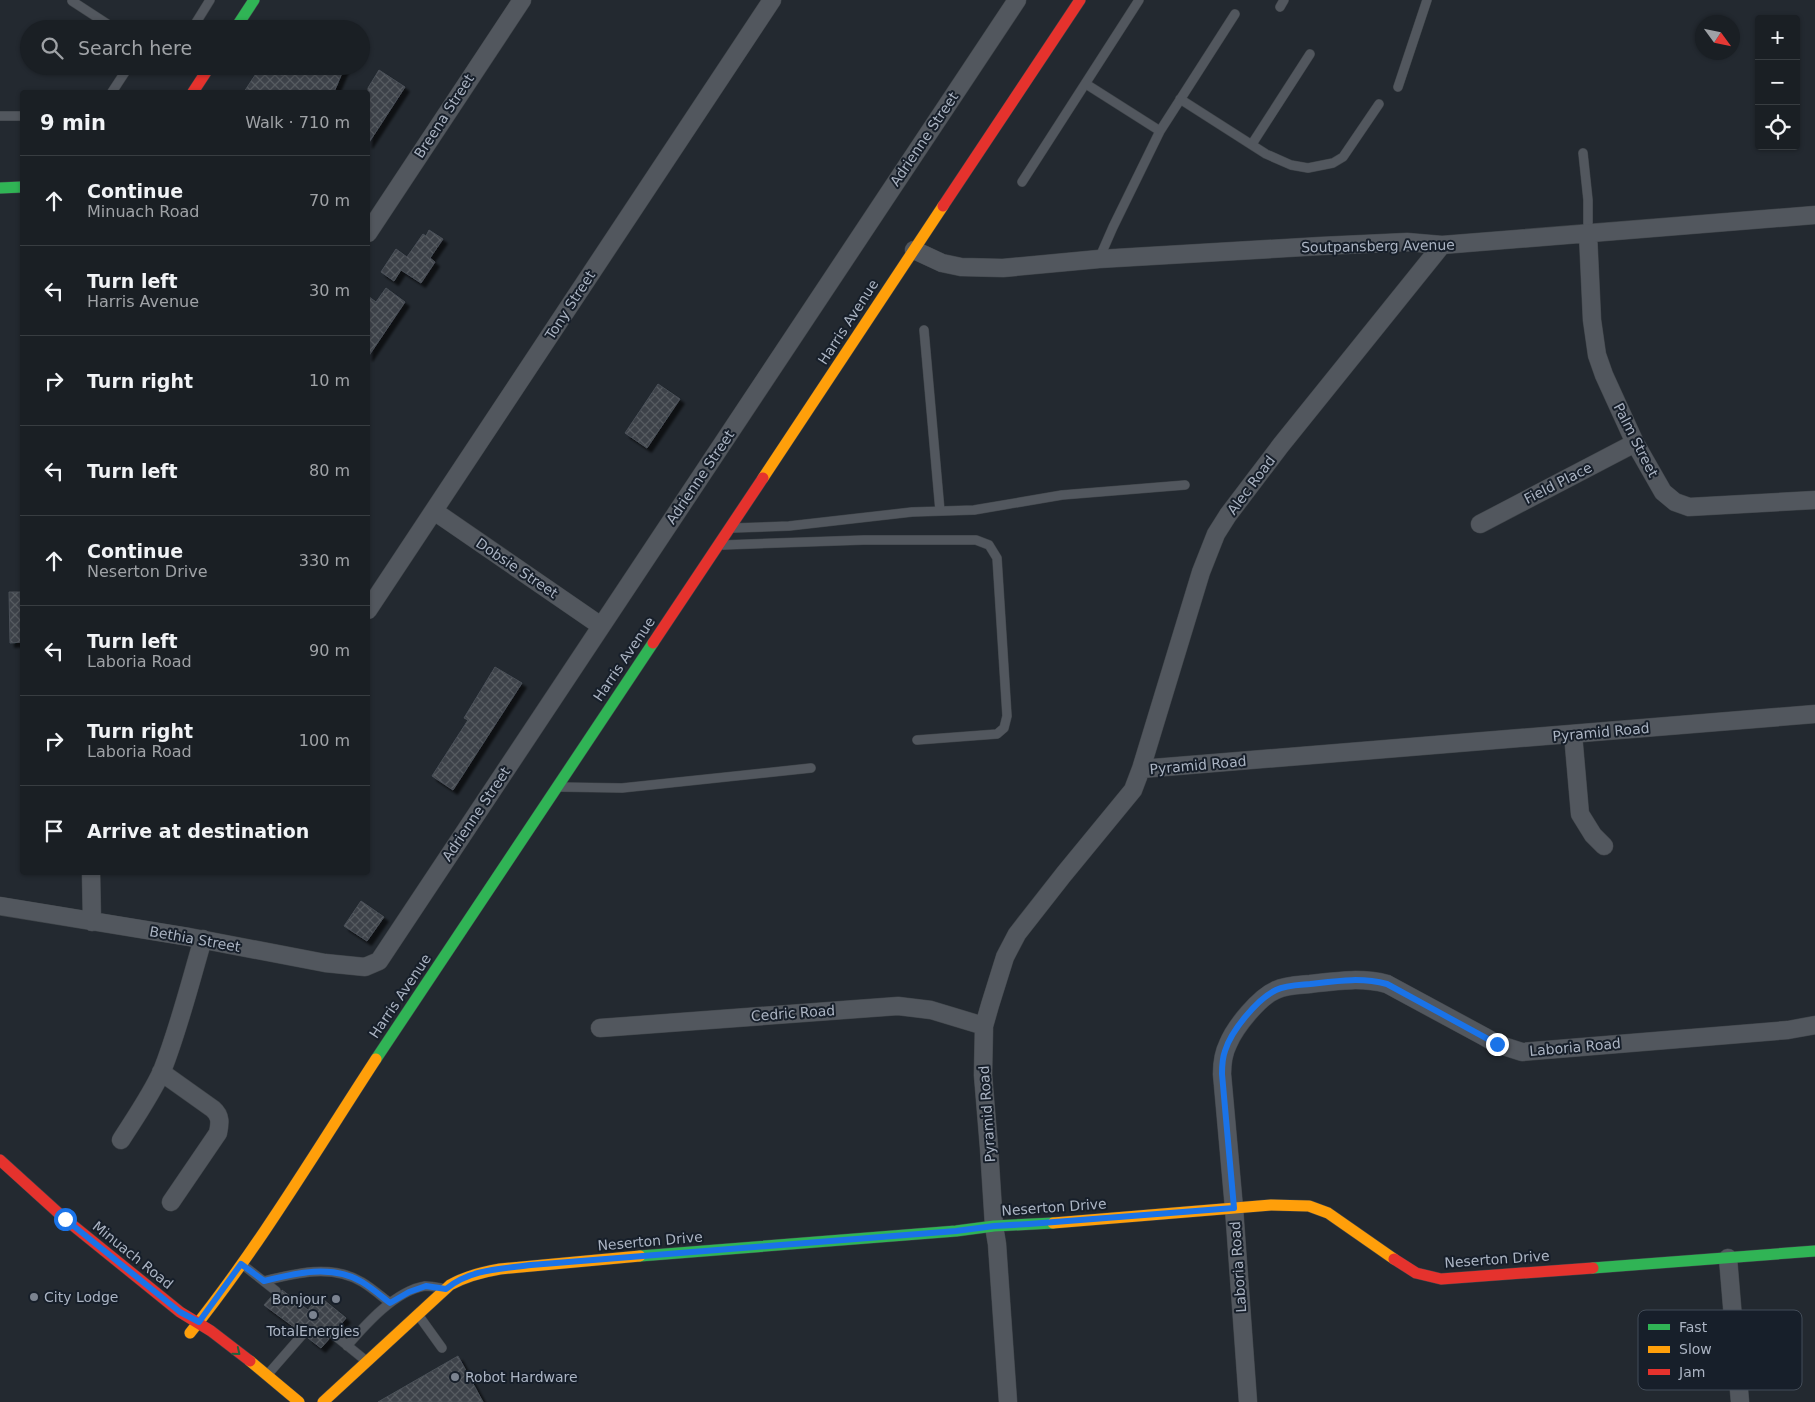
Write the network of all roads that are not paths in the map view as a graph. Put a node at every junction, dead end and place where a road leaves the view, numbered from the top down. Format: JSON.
{"nodes":[{"id":1,"x":210,"y":0,"type":"edge"},
{"id":2,"x":254,"y":0,"type":"edge"},
{"id":3,"x":522,"y":0,"type":"edge"},
{"id":4,"x":772,"y":0,"type":"edge"},
{"id":5,"x":1016,"y":0,"type":"edge"},
{"id":6,"x":1080,"y":0,"type":"edge"},
{"id":7,"x":1139,"y":0,"type":"edge"},
{"id":8,"x":1427,"y":0,"type":"edge"},
{"id":9,"x":72,"y":1,"type":"edge"},
{"id":10,"x":1234,"y":14,"type":"dead end"},
{"id":11,"x":101,"y":20,"type":"edge"},
{"id":12,"x":198,"y":20,"type":"edge"},
{"id":13,"x":241,"y":20,"type":"edge"},
{"id":14,"x":1310,"y":54,"type":"dead end"},
{"id":15,"x":123,"y":75,"type":"edge"},
{"id":16,"x":204,"y":75,"type":"edge"},
{"id":17,"x":1086,"y":84,"type":"junction"},
{"id":18,"x":1398,"y":87,"type":"dead end"},
{"id":19,"x":113,"y":90,"type":"edge"},
{"id":20,"x":194,"y":90,"type":"edge"},
{"id":21,"x":1180,"y":99,"type":"junction"},
{"id":22,"x":1379,"y":104,"type":"dead end"},
{"id":23,"x":0,"y":116,"type":"edge"},
{"id":24,"x":20,"y":116,"type":"edge"},
{"id":25,"x":1160,"y":131,"type":"junction"},
{"id":26,"x":1252,"y":144,"type":"junction"},
{"id":27,"x":1583,"y":152,"type":"dead end"},
{"id":28,"x":1022,"y":182,"type":"dead end"},
{"id":29,"x":20,"y":187,"type":"edge"},
{"id":30,"x":0,"y":188,"type":"edge"},
{"id":31,"x":1815,"y":215,"type":"edge"},
{"id":32,"x":370,"y":230,"type":"edge"},
{"id":33,"x":1588,"y":234,"type":"junction"},
{"id":34,"x":1442,"y":245,"type":"junction"},
{"id":35,"x":914,"y":250,"type":"junction"},
{"id":36,"x":1098,"y":259,"type":"junction"},
{"id":37,"x":924,"y":330,"type":"dead end"},
{"id":38,"x":1636,"y":443,"type":"junction"},
{"id":39,"x":1185,"y":485,"type":"dead end"},
{"id":40,"x":1815,"y":500,"type":"edge"},
{"id":41,"x":434,"y":511,"type":"junction"},
{"id":42,"x":940,"y":511,"type":"junction"},
{"id":43,"x":1480,"y":524,"type":"dead end"},
{"id":44,"x":729,"y":528,"type":"junction"},
{"id":45,"x":718,"y":545,"type":"junction"},
{"id":46,"x":370,"y":607,"type":"edge"},
{"id":47,"x":601,"y":626,"type":"junction"},
{"id":48,"x":1815,"y":714,"type":"edge"},
{"id":49,"x":1573,"y":734,"type":"junction"},
{"id":50,"x":917,"y":740,"type":"dead end"},
{"id":51,"x":811,"y":768,"type":"dead end"},
{"id":52,"x":1141,"y":769,"type":"junction"},
{"id":53,"x":557,"y":787,"type":"junction"},
{"id":54,"x":1604,"y":846,"type":"dead end"},
{"id":55,"x":91,"y":875,"type":"edge"},
{"id":56,"x":0,"y":906,"type":"edge"},
{"id":57,"x":92,"y":922,"type":"junction"},
{"id":58,"x":203,"y":940,"type":"junction"},
{"id":59,"x":384,"y":953,"type":"joint"},
{"id":60,"x":984,"y":1026,"type":"junction"},
{"id":61,"x":1815,"y":1026,"type":"edge"},
{"id":62,"x":600,"y":1028,"type":"dead end"},
{"id":63,"x":161,"y":1072,"type":"junction"},
{"id":64,"x":121,"y":1140,"type":"dead end"},
{"id":65,"x":0,"y":1160,"type":"edge"},
{"id":66,"x":171,"y":1202,"type":"dead end"},
{"id":67,"x":1234,"y":1208,"type":"junction"},
{"id":68,"x":994,"y":1226,"type":"junction"},
{"id":69,"x":1815,"y":1251,"type":"edge"},
{"id":70,"x":1728,"y":1258,"type":"junction"},
{"id":71,"x":241,"y":1264,"type":"junction"},
{"id":72,"x":264,"y":1281,"type":"junction"},
{"id":73,"x":446,"y":1289,"type":"junction"},
{"id":74,"x":276,"y":1291,"type":"dead end"},
{"id":75,"x":390,"y":1303,"type":"junction"},
{"id":76,"x":1732,"y":1310,"type":"edge"},
{"id":77,"x":180,"y":1312,"type":"junction"},
{"id":78,"x":417,"y":1314,"type":"junction"},
{"id":79,"x":199,"y":1322,"type":"junction"},
{"id":80,"x":303,"y":1334,"type":"dead end"},
{"id":81,"x":333,"y":1334,"type":"dead end"},
{"id":82,"x":347,"y":1346,"type":"junction"},
{"id":83,"x":442,"y":1348,"type":"dead end"},
{"id":84,"x":367,"y":1362,"type":"junction"},
{"id":85,"x":266,"y":1376,"type":"junction"},
{"id":86,"x":298,"y":1402,"type":"edge"},
{"id":87,"x":323,"y":1402,"type":"edge"},
{"id":88,"x":1008,"y":1402,"type":"edge"},
{"id":89,"x":1248,"y":1402,"type":"edge"}],
"edges":[{"from":1,"to":12,"type":"lane"},
{"from":2,"to":13,"type":"street"},
{"from":3,"to":32,"type":"street","name":"Breena Street"},
{"from":4,"to":41,"type":"street","name":"Tony Street"},
{"from":5,"to":47,"type":"street","name":"Adrienne Street"},
{"from":6,"to":35,"type":"street","name":"Harris Avenue"},
{"from":7,"to":17,"type":"lane"},
{"from":8,"to":18,"type":"lane"},
{"from":9,"to":11,"type":"lane"},
{"from":10,"to":21,"type":"lane"},
{"from":14,"to":26,"type":"lane"},
{"from":15,"to":19,"type":"lane"},
{"from":16,"to":20,"type":"street"},
{"from":17,"to":25,"type":"lane"},
{"from":17,"to":28,"type":"lane"},
{"from":21,"to":25,"type":"lane"},
{"from":21,"to":26,"type":"lane"},
{"from":22,"to":26,"type":"lane"},
{"from":23,"to":24,"type":"lane"},
{"from":25,"to":36,"type":"lane"},
{"from":27,"to":33,"type":"lane"},
{"from":29,"to":30,"type":"street"},
{"from":31,"to":33,"type":"street","name":"Soutpansberg Avenue"},
{"from":33,"to":34,"type":"street","name":"Soutpansberg Avenue"},
{"from":33,"to":38,"type":"street","name":"Palm Street"},
{"from":34,"to":36,"type":"street","name":"Soutpansberg Avenue"},
{"from":34,"to":52,"type":"street","name":"Alec Road"},
{"from":35,"to":36,"type":"street","name":"Soutpansberg Avenue"},
{"from":35,"to":44,"type":"street","name":"Harris Avenue"},
{"from":37,"to":42,"type":"lane"},
{"from":38,"to":40,"type":"street","name":"Palm Street"},
{"from":38,"to":43,"type":"street","name":"Field Place"},
{"from":39,"to":42,"type":"lane"},
{"from":41,"to":46,"type":"street","name":"Tony Street"},
{"from":41,"to":47,"type":"street","name":"Dobsie Street"},
{"from":42,"to":44,"type":"lane"},
{"from":44,"to":45,"type":"street","name":"Harris Avenue"},
{"from":45,"to":50,"type":"lane"},
{"from":45,"to":53,"type":"street","name":"Harris Avenue"},
{"from":47,"to":59,"type":"street","name":"Adrienne Street"},
{"from":48,"to":49,"type":"street","name":"Pyramid Road"},
{"from":49,"to":52,"type":"street","name":"Pyramid Road"},
{"from":49,"to":54,"type":"street"},
{"from":51,"to":53,"type":"lane"},
{"from":52,"to":60,"type":"street","name":"Pyramid Road"},
{"from":53,"to":71,"type":"street","name":"Harris Avenue"},
{"from":55,"to":57,"type":"street"},
{"from":56,"to":57,"type":"street","name":"Bethia Street"},
{"from":57,"to":58,"type":"street","name":"Bethia Street"},
{"from":58,"to":59,"type":"street","name":"Bethia Street"},
{"from":58,"to":63,"type":"street"},
{"from":60,"to":62,"type":"street","name":"Cedric Road"},
{"from":60,"to":68,"type":"street","name":"Pyramid Road"},
{"from":61,"to":67,"type":"street","name":"Laboria Road"},
{"from":63,"to":64,"type":"street"},
{"from":63,"to":66,"type":"street"},
{"from":65,"to":77,"type":"street","name":"Minuach Road"},
{"from":67,"to":68,"type":"street","name":"Neserton Drive"},
{"from":67,"to":70,"type":"street","name":"Neserton Drive"},
{"from":67,"to":89,"type":"street","name":"Laboria Road"},
{"from":68,"to":73,"type":"street","name":"Neserton Drive"},
{"from":68,"to":88,"type":"street","name":"Pyramid Road"},
{"from":69,"to":70,"type":"street","name":"Neserton Drive"},
{"from":70,"to":76,"type":"street"},
{"from":71,"to":72,"type":"lane"},
{"from":71,"to":79,"type":"street","name":"Harris Avenue"},
{"from":72,"to":74,"type":"lane"},
{"from":72,"to":75,"type":"lane"},
{"from":73,"to":75,"type":"lane"},
{"from":73,"to":78,"type":"street","name":"Neserton Drive"},
{"from":75,"to":82,"type":"lane"},
{"from":77,"to":79,"type":"street"},
{"from":77,"to":79,"type":"street","name":"Harris Avenue"},
{"from":78,"to":83,"type":"lane"},
{"from":78,"to":84,"type":"street","name":"Neserton Drive"},
{"from":79,"to":85,"type":"street","one_way":true},
{"from":80,"to":85,"type":"lane"},
{"from":81,"to":82,"type":"lane"},
{"from":82,"to":84,"type":"lane"},
{"from":84,"to":87,"type":"street","name":"Neserton Drive"},
{"from":85,"to":86,"type":"street"}]}
